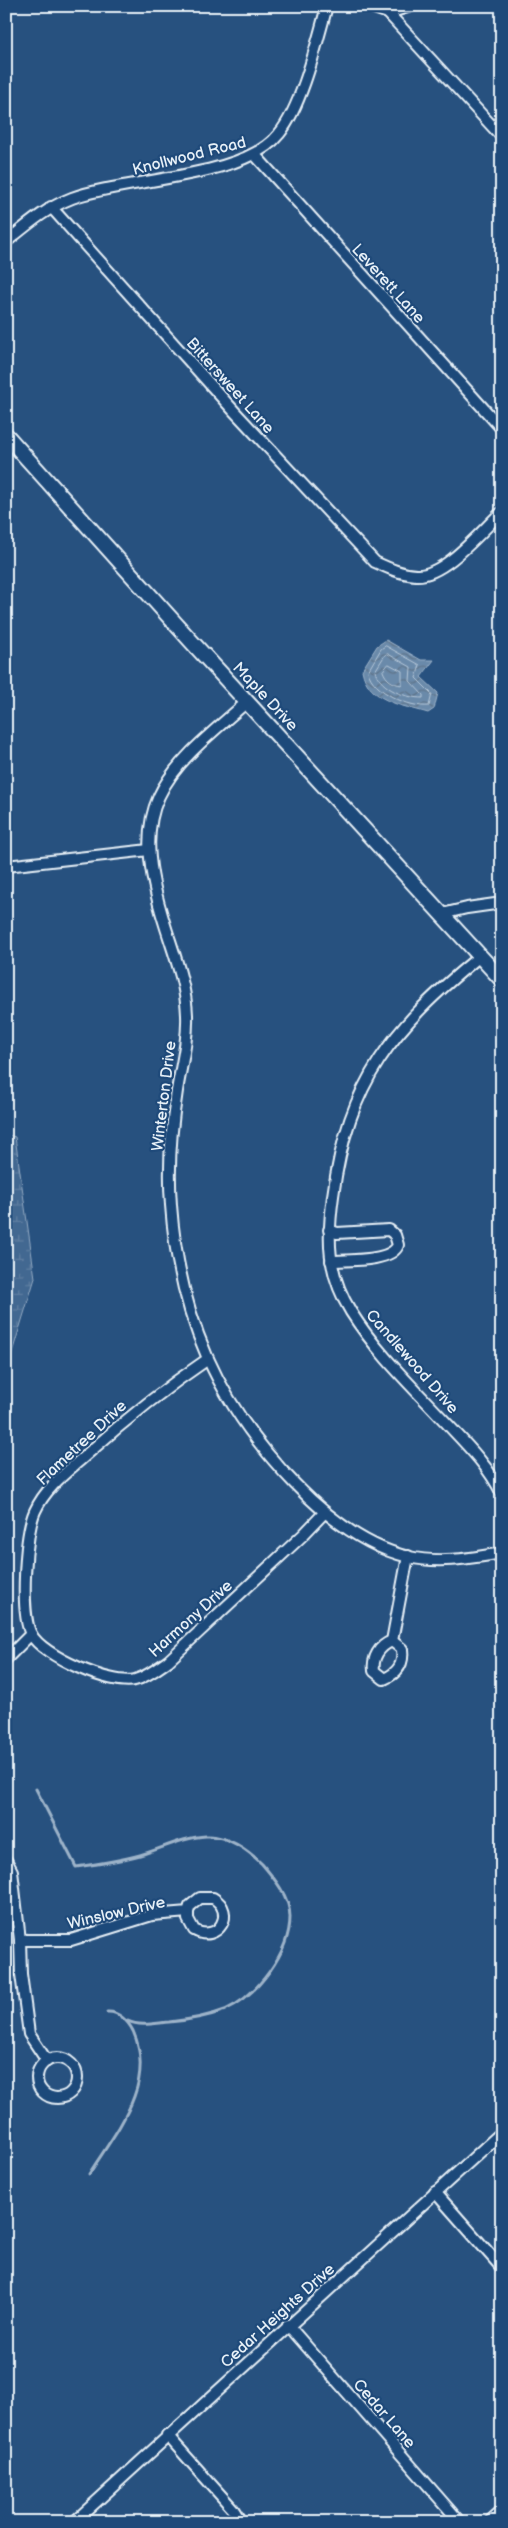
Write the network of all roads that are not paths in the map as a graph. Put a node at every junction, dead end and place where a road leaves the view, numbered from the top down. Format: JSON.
{"nodes":[{"id":1,"x":327,"y":6,"type":"edge"},
{"id":2,"x":368,"y":6,"type":"edge"},
{"id":3,"x":411,"y":6,"type":"edge"},
{"id":4,"x":388,"y":13,"type":"junction"},
{"id":5,"x":502,"y":137,"type":"edge"},
{"id":6,"x":255,"y":155,"type":"junction"},
{"id":7,"x":52,"y":207,"type":"junction"},
{"id":8,"x":6,"y":242,"type":"edge"},
{"id":9,"x":502,"y":430,"type":"edge"},
{"id":10,"x":6,"y":435,"type":"edge"},
{"id":11,"x":502,"y":512,"type":"edge"},
{"id":12,"x":247,"y":702,"type":"junction"},
{"id":13,"x":149,"y":850,"type":"junction"},
{"id":14,"x":6,"y":866,"type":"edge"},
{"id":15,"x":502,"y":903,"type":"edge"},
{"id":16,"x":442,"y":914,"type":"junction"},
{"id":17,"x":480,"y":956,"type":"junction"},
{"id":18,"x":502,"y":980,"type":"edge"},
{"id":19,"x":328,"y":1230,"type":"junction"},
{"id":20,"x":331,"y":1261,"type":"junction"},
{"id":21,"x":208,"y":1359,"type":"junction"},
{"id":22,"x":502,"y":1494,"type":"edge"},
{"id":23,"x":325,"y":1512,"type":"junction"},
{"id":24,"x":502,"y":1554,"type":"edge"},
{"id":25,"x":408,"y":1556,"type":"junction"},
{"id":26,"x":31,"y":1634,"type":"junction"},
{"id":27,"x":392,"y":1641,"type":"dead end"},
{"id":28,"x":6,"y":1659,"type":"edge"},
{"id":29,"x":6,"y":1860,"type":"edge"},
{"id":30,"x":188,"y":1912,"type":"dead end"},
{"id":31,"x":20,"y":1940,"type":"junction"},
{"id":32,"x":47,"y":2061,"type":"dead end"},
{"id":33,"x":502,"y":2132,"type":"edge"},
{"id":34,"x":435,"y":2192,"type":"junction"},
{"id":35,"x":502,"y":2268,"type":"edge"},
{"id":36,"x":288,"y":2325,"type":"junction"},
{"id":37,"x":167,"y":2435,"type":"junction"},
{"id":38,"x":502,"y":2513,"type":"edge"},
{"id":39,"x":74,"y":2522,"type":"edge"},
{"id":40,"x":241,"y":2522,"type":"edge"},
{"id":41,"x":460,"y":2522,"type":"edge"},
{"id":42,"x":492,"y":2522,"type":"edge"}],
"edges":[{"from":1,"to":6,"type":"street","name":"Knollwood Road"},
{"from":2,"to":4,"type":"street"},
{"from":3,"to":4,"type":"street"},
{"from":4,"to":5,"type":"street"},
{"from":6,"to":7,"type":"street","name":"Knollwood Road"},
{"from":6,"to":9,"type":"street","name":"Leverett Lane"},
{"from":7,"to":8,"type":"street","name":"Knollwood Road"},
{"from":7,"to":11,"type":"street","name":"Bittersweet Lane"},
{"from":10,"to":12,"type":"street","name":"Maple Drive"},
{"from":12,"to":13,"type":"street","name":"Winterton Drive"},
{"from":12,"to":16,"type":"street","name":"Maple Drive"},
{"from":13,"to":14,"type":"street"},
{"from":13,"to":21,"type":"street","name":"Winterton Drive"},
{"from":15,"to":16,"type":"street"},
{"from":16,"to":17,"type":"street","name":"Maple Drive"},
{"from":17,"to":18,"type":"street","name":"Maple Drive"},
{"from":17,"to":19,"type":"street","name":"Candlewood Drive"},
{"from":19,"to":20,"type":"street","name":"Candlewood Drive"},
{"from":19,"to":20,"type":"street"},
{"from":20,"to":22,"type":"street","name":"Candlewood Drive"},
{"from":21,"to":23,"type":"street","name":"Winterton Drive"},
{"from":21,"to":26,"type":"street","name":"Flametree Drive"},
{"from":23,"to":25,"type":"street","name":"Winterton Drive"},
{"from":23,"to":26,"type":"street","name":"Harmony Drive"},
{"from":24,"to":25,"type":"street","name":"Winterton Drive"},
{"from":25,"to":27,"type":"street"},
{"from":26,"to":28,"type":"street"},
{"from":29,"to":31,"type":"street"},
{"from":30,"to":31,"type":"street","name":"Winslow Drive"},
{"from":31,"to":32,"type":"street"},
{"from":33,"to":34,"type":"street","name":"Cedar Heights Drive"},
{"from":34,"to":35,"type":"street"},
{"from":34,"to":36,"type":"street","name":"Cedar Heights Drive"},
{"from":36,"to":37,"type":"street","name":"Cedar Heights Drive"},
{"from":36,"to":41,"type":"street","name":"Cedar Lane"},
{"from":37,"to":39,"type":"street","name":"Cedar Heights Drive"},
{"from":37,"to":40,"type":"street"},
{"from":38,"to":42,"type":"street"}]}
